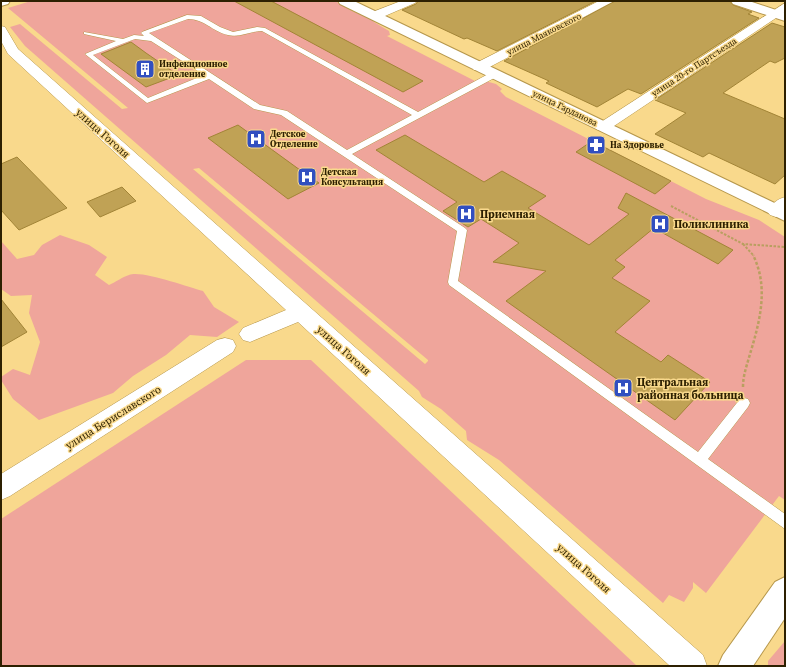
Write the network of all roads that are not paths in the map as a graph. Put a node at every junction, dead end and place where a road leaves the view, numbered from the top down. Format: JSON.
{"nodes":[{"id":1,"x":4,"y":1,"type":"edge"},
{"id":2,"x":344,"y":1,"type":"edge"},
{"id":3,"x":411,"y":1,"type":"edge"},
{"id":4,"x":608,"y":1,"type":"edge"},
{"id":5,"x":736,"y":1,"type":"edge"},
{"id":6,"x":1,"y":2,"type":"edge"},
{"id":7,"x":782,"y":13,"type":"edge"},
{"id":8,"x":374,"y":16,"type":"junction"},
{"id":9,"x":1,"y":30,"type":"edge"},
{"id":10,"x":86,"y":32,"type":"dead end"},
{"id":11,"x":151,"y":39,"type":"junction"},
{"id":12,"x":123,"y":41,"type":"junction"},
{"id":13,"x":479,"y":67,"type":"junction"},
{"id":14,"x":495,"y":74,"type":"junction"},
{"id":15,"x":209,"y":76,"type":"junction"},
{"id":16,"x":418,"y":115,"type":"junction"},
{"id":17,"x":603,"y":127,"type":"junction"},
{"id":18,"x":348,"y":153,"type":"junction"},
{"id":19,"x":782,"y":210,"type":"edge"},
{"id":20,"x":302,"y":312,"type":"junction"},
{"id":21,"x":250,"y":334,"type":"dead end"},
{"id":22,"x":225,"y":346,"type":"dead end"},
{"id":23,"x":744,"y":403,"type":"road end"},
{"id":24,"x":700,"y":460,"type":"junction"},
{"id":25,"x":1,"y":488,"type":"edge"},
{"id":26,"x":785,"y":522,"type":"edge"},
{"id":27,"x":785,"y":592,"type":"edge"},
{"id":28,"x":692,"y":666,"type":"edge"},
{"id":29,"x":734,"y":666,"type":"edge"}],
"edges":[{"from":1,"to":6,"type":"street"},
{"from":2,"to":8,"type":"street","name":"улица Гарданова"},
{"from":3,"to":8,"type":"street"},
{"from":4,"to":13,"type":"street","name":"улица Маяковского"},
{"from":5,"to":7,"type":"street"},
{"from":7,"to":17,"type":"street","name":"улица 20-го Партсъезда"},
{"from":8,"to":13,"type":"street","name":"улица Гарданова"},
{"from":9,"to":20,"type":"street","name":"улица Гоголя"},
{"from":10,"to":12,"type":"lane"},
{"from":11,"to":12,"type":"lane"},
{"from":11,"to":15,"type":"lane"},
{"from":11,"to":16,"type":"lane"},
{"from":12,"to":15,"type":"lane"},
{"from":13,"to":14,"type":"street","name":"улица Гарданова"},
{"from":14,"to":16,"type":"lane"},
{"from":14,"to":17,"type":"street","name":"улица Гарданова"},
{"from":15,"to":18,"type":"lane"},
{"from":16,"to":18,"type":"lane"},
{"from":17,"to":19,"type":"street","name":"улица Гарданова"},
{"from":18,"to":24,"type":"lane"},
{"from":20,"to":21,"type":"street"},
{"from":20,"to":28,"type":"street","name":"улица Гоголя"},
{"from":22,"to":25,"type":"street","name":"улица Бериславского"},
{"from":23,"to":24,"type":"lane"},
{"from":24,"to":26,"type":"lane"},
{"from":27,"to":29,"type":"street"}]}
